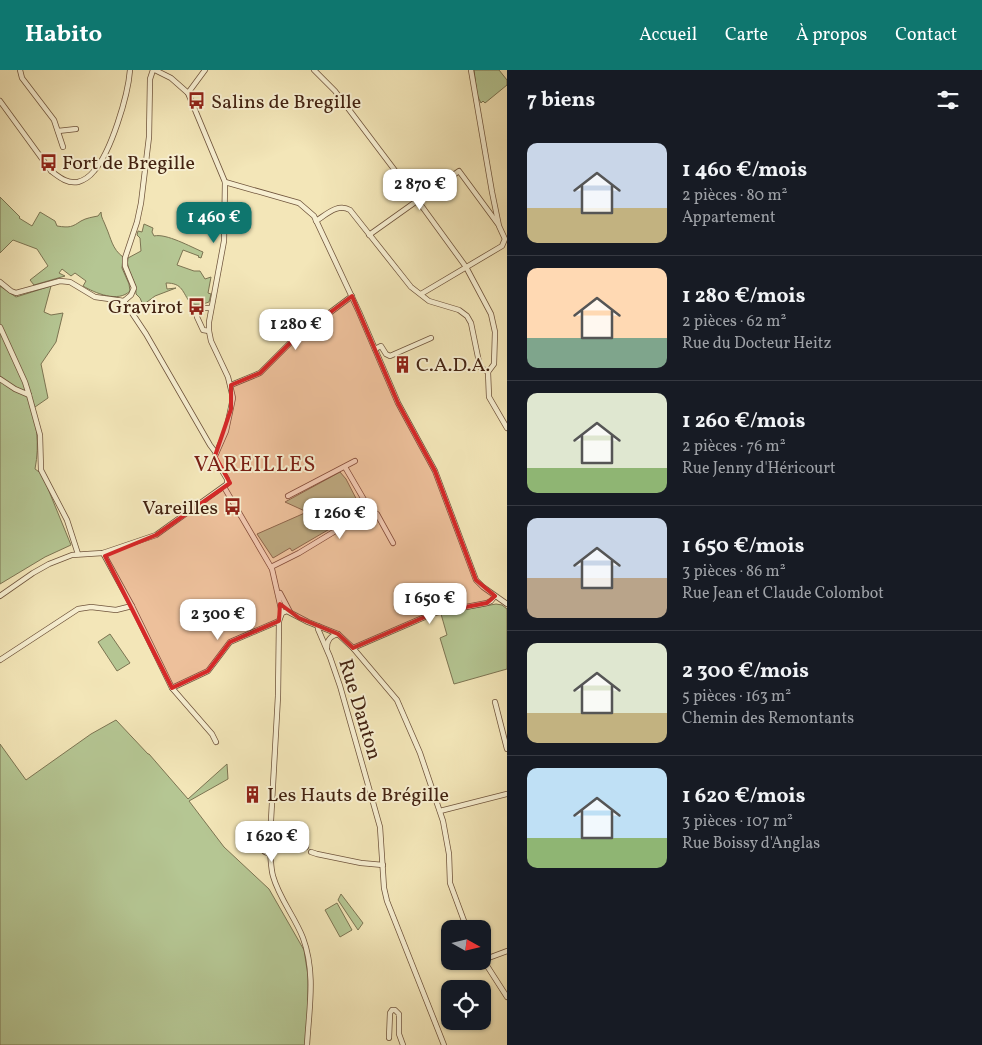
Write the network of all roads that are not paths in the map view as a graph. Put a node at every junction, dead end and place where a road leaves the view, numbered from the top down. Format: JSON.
{"nodes":[{"id":1,"x":20,"y":70,"type":"edge"},
{"id":2,"x":130,"y":70,"type":"edge"},
{"id":3,"x":154,"y":70,"type":"edge"},
{"id":4,"x":205,"y":70,"type":"edge"},
{"id":5,"x":314,"y":70,"type":"edge"},
{"id":6,"x":471,"y":70,"type":"edge"},
{"id":7,"x":188,"y":93,"type":"junction"},
{"id":8,"x":0,"y":101,"type":"edge"},
{"id":9,"x":76,"y":129,"type":"dead end"},
{"id":10,"x":58,"y":131,"type":"junction"},
{"id":11,"x":63,"y":147,"type":"dead end"},
{"id":12,"x":225,"y":182,"type":"junction"},
{"id":13,"x":418,"y":201,"type":"junction"},
{"id":14,"x":316,"y":221,"type":"junction"},
{"id":15,"x":499,"y":226,"type":"junction"},
{"id":16,"x":369,"y":235,"type":"junction"},
{"id":17,"x":466,"y":267,"type":"junction"},
{"id":18,"x":0,"y":282,"type":"edge"},
{"id":19,"x":421,"y":294,"type":"junction"},
{"id":20,"x":352,"y":296,"type":"junction"},
{"id":21,"x":124,"y":301,"type":"junction"},
{"id":22,"x":212,"y":308,"type":"junction"},
{"id":23,"x":0,"y":327,"type":"edge"},
{"id":24,"x":209,"y":330,"type":"junction"},
{"id":25,"x":431,"y":338,"type":"dead end"},
{"id":26,"x":375,"y":349,"type":"junction"},
{"id":27,"x":488,"y":372,"type":"junction"},
{"id":28,"x":0,"y":379,"type":"edge"},
{"id":29,"x":230,"y":385,"type":"junction"},
{"id":30,"x":29,"y":395,"type":"junction"},
{"id":31,"x":507,"y":428,"type":"edge"},
{"id":32,"x":216,"y":453,"type":"junction"},
{"id":33,"x":355,"y":461,"type":"dead end"},
{"id":34,"x":344,"y":467,"type":"junction"},
{"id":35,"x":224,"y":487,"type":"junction"},
{"id":36,"x":288,"y":496,"type":"dead end"},
{"id":37,"x":370,"y":510,"type":"junction"},
{"id":38,"x":393,"y":543,"type":"dead end"},
{"id":39,"x":104,"y":553,"type":"junction"},
{"id":40,"x":78,"y":554,"type":"junction"},
{"id":41,"x":272,"y":567,"type":"junction"},
{"id":42,"x":276,"y":584,"type":"junction"},
{"id":43,"x":0,"y":596,"type":"edge"},
{"id":44,"x":495,"y":596,"type":"junction"},
{"id":45,"x":507,"y":604,"type":"edge"},
{"id":46,"x":132,"y":606,"type":"junction"},
{"id":47,"x":286,"y":612,"type":"junction"},
{"id":48,"x":279,"y":621,"type":"junction"},
{"id":49,"x":318,"y":626,"type":"junction"},
{"id":50,"x":338,"y":634,"type":"junction"},
{"id":51,"x":353,"y":648,"type":"junction"},
{"id":52,"x":327,"y":649,"type":"junction"},
{"id":53,"x":0,"y":660,"type":"edge"},
{"id":54,"x":172,"y":688,"type":"junction"},
{"id":55,"x":494,"y":702,"type":"dead end"},
{"id":56,"x":216,"y":742,"type":"dead end"},
{"id":57,"x":507,"y":749,"type":"edge"},
{"id":58,"x":507,"y":794,"type":"edge"},
{"id":59,"x":440,"y":811,"type":"junction"},
{"id":60,"x":273,"y":839,"type":"junction"},
{"id":61,"x":306,"y":847,"type":"dead end"},
{"id":62,"x":311,"y":852,"type":"dead end"},
{"id":63,"x":270,"y":853,"type":"junction"},
{"id":64,"x":383,"y":865,"type":"junction"},
{"id":65,"x":464,"y":920,"type":"edge"},
{"id":66,"x":507,"y":951,"type":"edge"},
{"id":67,"x":491,"y":956,"type":"edge"},
{"id":68,"x":490,"y":970,"type":"edge"},
{"id":69,"x":507,"y":997,"type":"edge"},
{"id":70,"x":389,"y":1038,"type":"dead end"},
{"id":71,"x":306,"y":1045,"type":"edge"},
{"id":72,"x":403,"y":1045,"type":"edge"},
{"id":73,"x":444,"y":1045,"type":"edge"}],
"edges":[{"from":1,"to":10,"type":"street"},
{"from":2,"to":8,"type":"street"},
{"from":3,"to":7,"type":"street"},
{"from":3,"to":21,"type":"street"},
{"from":4,"to":7,"type":"street"},
{"from":5,"to":13,"type":"street"},
{"from":6,"to":15,"type":"street"},
{"from":7,"to":12,"type":"street"},
{"from":9,"to":10,"type":"street"},
{"from":10,"to":11,"type":"street"},
{"from":12,"to":14,"type":"street"},
{"from":12,"to":22,"type":"street"},
{"from":13,"to":15,"type":"street"},
{"from":13,"to":16,"type":"street"},
{"from":13,"to":17,"type":"street"},
{"from":14,"to":16,"type":"street"},
{"from":14,"to":20,"type":"street"},
{"from":15,"to":17,"type":"street"},
{"from":16,"to":19,"type":"street"},
{"from":17,"to":19,"type":"street"},
{"from":17,"to":27,"type":"street"},
{"from":18,"to":21,"type":"street"},
{"from":19,"to":27,"type":"street"},
{"from":20,"to":26,"type":"street"},
{"from":20,"to":29,"type":"street"},
{"from":21,"to":32,"type":"street"},
{"from":22,"to":24,"type":"street"},
{"from":22,"to":24,"type":"street"},
{"from":23,"to":30,"type":"street"},
{"from":24,"to":29,"type":"street"},
{"from":25,"to":26,"type":"street"},
{"from":26,"to":44,"type":"street"},
{"from":27,"to":31,"type":"street"},
{"from":28,"to":30,"type":"street"},
{"from":29,"to":32,"type":"street"},
{"from":30,"to":40,"type":"street"},
{"from":32,"to":35,"type":"street"},
{"from":33,"to":34,"type":"street"},
{"from":34,"to":36,"type":"street"},
{"from":34,"to":37,"type":"street"},
{"from":35,"to":39,"type":"street"},
{"from":35,"to":41,"type":"street"},
{"from":37,"to":38,"type":"street"},
{"from":37,"to":41,"type":"street"},
{"from":39,"to":40,"type":"street"},
{"from":39,"to":46,"type":"street"},
{"from":40,"to":43,"type":"street"},
{"from":41,"to":42,"type":"street"},
{"from":42,"to":47,"type":"street"},
{"from":42,"to":47,"type":"street"},
{"from":44,"to":45,"type":"street"},
{"from":44,"to":51,"type":"street"},
{"from":46,"to":53,"type":"street"},
{"from":46,"to":54,"type":"street"},
{"from":47,"to":48,"type":"street"},
{"from":47,"to":49,"type":"street"},
{"from":48,"to":54,"type":"street"},
{"from":48,"to":60,"type":"street"},
{"from":49,"to":50,"type":"street"},
{"from":49,"to":52,"type":"street","name":"Rue Danton"},
{"from":50,"to":51,"type":"street"},
{"from":50,"to":52,"type":"street","name":"Rue Danton"},
{"from":51,"to":59,"type":"street"},
{"from":52,"to":64,"type":"street","name":"Rue Danton"},
{"from":54,"to":56,"type":"street"},
{"from":55,"to":57,"type":"street"},
{"from":58,"to":59,"type":"street"},
{"from":59,"to":65,"type":"street"},
{"from":60,"to":61,"type":"street"},
{"from":60,"to":63,"type":"street"},
{"from":60,"to":63,"type":"street"},
{"from":62,"to":64,"type":"street"},
{"from":63,"to":71,"type":"street"},
{"from":64,"to":73,"type":"street","name":"Rue Danton"},
{"from":66,"to":67,"type":"street"},
{"from":68,"to":69,"type":"street"},
{"from":70,"to":72,"type":"street"}]}
